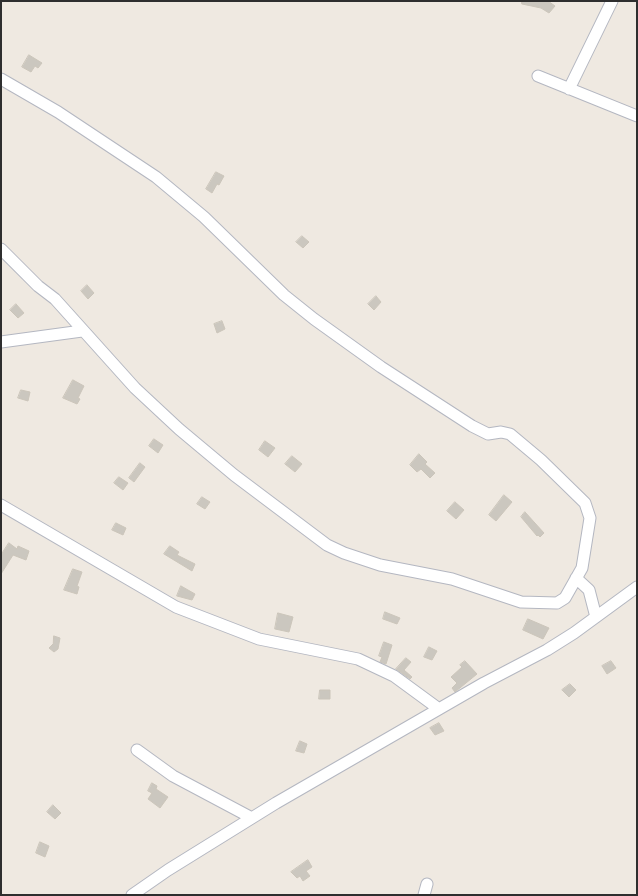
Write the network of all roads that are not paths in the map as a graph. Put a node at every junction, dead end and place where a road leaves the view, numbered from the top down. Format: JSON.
{"nodes":[{"id":1,"x":612,"y":1,"type":"edge"},
{"id":2,"x":538,"y":76,"type":"dead end"},
{"id":3,"x":1,"y":80,"type":"edge"},
{"id":4,"x":569,"y":89,"type":"junction"},
{"id":5,"x":637,"y":116,"type":"edge"},
{"id":6,"x":1,"y":249,"type":"edge"},
{"id":7,"x":82,"y":331,"type":"junction"},
{"id":8,"x":1,"y":342,"type":"edge"},
{"id":9,"x":1,"y":505,"type":"edge"},
{"id":10,"x":576,"y":578,"type":"junction"},
{"id":11,"x":637,"y":586,"type":"edge"},
{"id":12,"x":596,"y":617,"type":"junction"},
{"id":13,"x":439,"y":709,"type":"junction"},
{"id":14,"x":138,"y":750,"type":"dead end"},
{"id":15,"x":252,"y":818,"type":"junction"},
{"id":16,"x":427,"y":884,"type":"dead end"},
{"id":17,"x":132,"y":895,"type":"edge"},
{"id":18,"x":424,"y":895,"type":"edge"}],
"edges":[{"from":1,"to":4,"type":"street"},
{"from":2,"to":4,"type":"street"},
{"from":3,"to":10,"type":"street"},
{"from":4,"to":5,"type":"street"},
{"from":6,"to":7,"type":"street"},
{"from":7,"to":8,"type":"street"},
{"from":7,"to":10,"type":"street"},
{"from":9,"to":13,"type":"street"},
{"from":10,"to":12,"type":"street"},
{"from":11,"to":12,"type":"street"},
{"from":12,"to":13,"type":"street"},
{"from":13,"to":15,"type":"street"},
{"from":14,"to":15,"type":"street"},
{"from":15,"to":17,"type":"street"},
{"from":16,"to":18,"type":"street"}]}
